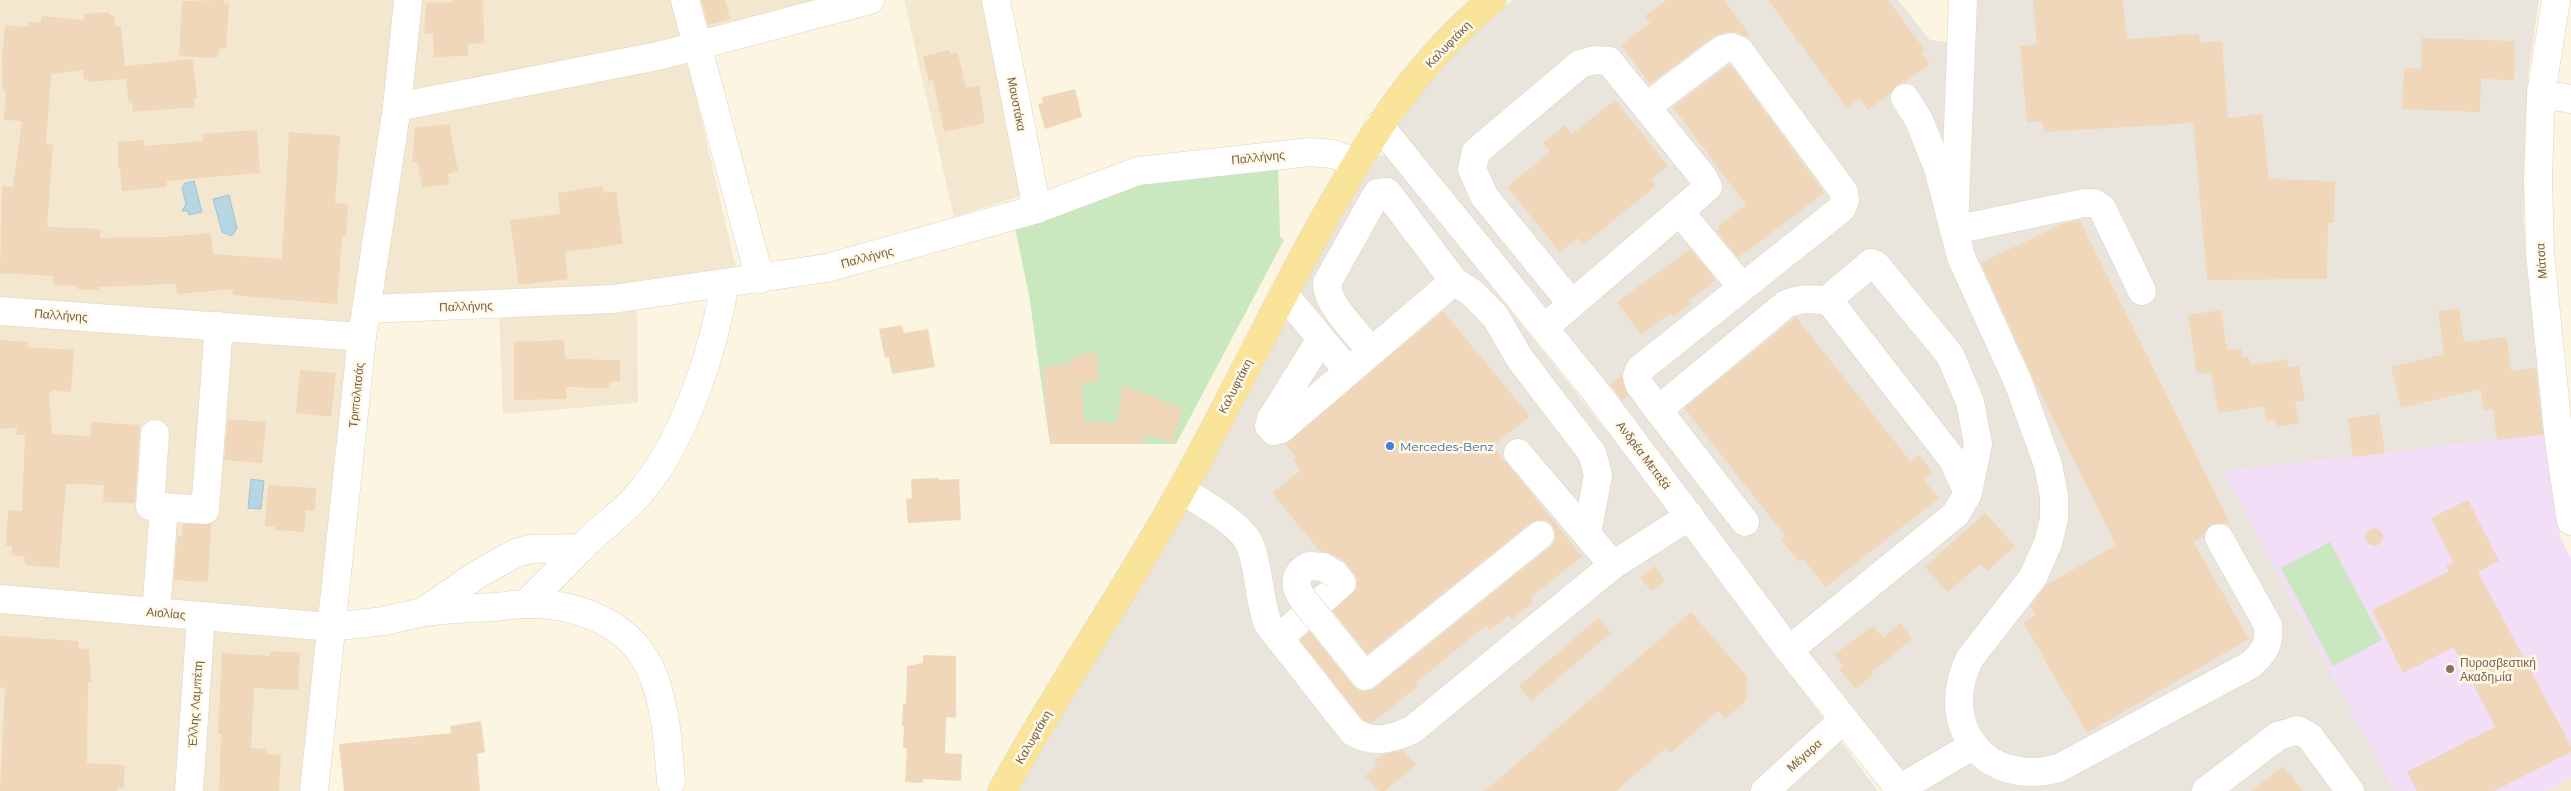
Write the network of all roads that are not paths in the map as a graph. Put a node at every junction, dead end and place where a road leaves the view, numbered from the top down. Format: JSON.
{"nodes":[{"id":1,"x":408,"y":0,"type":"edge"},
{"id":2,"x":685,"y":0,"type":"edge"},
{"id":3,"x":870,"y":0,"type":"edge"},
{"id":4,"x":996,"y":0,"type":"edge"},
{"id":5,"x":1492,"y":0,"type":"edge"},
{"id":6,"x":1963,"y":0,"type":"edge"},
{"id":7,"x":2556,"y":0,"type":"edge"},
{"id":8,"x":696,"y":47,"type":"junction"},
{"id":9,"x":2540,"y":94,"type":"junction"},
{"id":10,"x":1905,"y":98,"type":"dead end"},
{"id":11,"x":2571,"y":99,"type":"edge"},
{"id":12,"x":396,"y":107,"type":"junction"},
{"id":13,"x":1646,"y":107,"type":"junction"},
{"id":14,"x":1379,"y":125,"type":"junction"},
{"id":15,"x":1355,"y":162,"type":"junction"},
{"id":16,"x":1037,"y":209,"type":"junction"},
{"id":17,"x":1680,"y":212,"type":"junction"},
{"id":18,"x":1954,"y":230,"type":"junction"},
{"id":19,"x":760,"y":279,"type":"junction"},
{"id":20,"x":1454,"y":281,"type":"junction"},
{"id":21,"x":725,"y":283,"type":"junction"},
{"id":22,"x":1742,"y":288,"type":"junction"},
{"id":23,"x":2142,"y":291,"type":"dead end"},
{"id":24,"x":1284,"y":294,"type":"junction"},
{"id":25,"x":1830,"y":302,"type":"junction"},
{"id":26,"x":1571,"y":303,"type":"junction"},
{"id":27,"x":367,"y":309,"type":"junction"},
{"id":28,"x":0,"y":311,"type":"edge"},
{"id":29,"x":218,"y":326,"type":"junction"},
{"id":30,"x":1544,"y":328,"type":"junction"},
{"id":31,"x":362,"y":337,"type":"junction"},
{"id":32,"x":1321,"y":339,"type":"junction"},
{"id":33,"x":1371,"y":351,"type":"junction"},
{"id":34,"x":1348,"y":371,"type":"junction"},
{"id":35,"x":1658,"y":410,"type":"junction"},
{"id":36,"x":155,"y":434,"type":"dead end"},
{"id":37,"x":1518,"y":453,"type":"dead end"},
{"id":38,"x":1182,"y":490,"type":"junction"},
{"id":39,"x":1968,"y":493,"type":"junction"},
{"id":40,"x":164,"y":507,"type":"junction"},
{"id":41,"x":1690,"y":516,"type":"junction"},
{"id":42,"x":2571,"y":521,"type":"edge"},
{"id":43,"x":1745,"y":522,"type":"dead end"},
{"id":44,"x":1587,"y":534,"type":"junction"},
{"id":45,"x":1540,"y":535,"type":"dead end"},
{"id":46,"x":2219,"y":538,"type":"dead end"},
{"id":47,"x":581,"y":548,"type":"junction"},
{"id":48,"x":1613,"y":565,"type":"junction"},
{"id":49,"x":0,"y":599,"type":"edge"},
{"id":50,"x":526,"y":604,"type":"junction"},
{"id":51,"x":156,"y":612,"type":"junction"},
{"id":52,"x":423,"y":612,"type":"junction"},
{"id":53,"x":201,"y":616,"type":"junction"},
{"id":54,"x":332,"y":627,"type":"junction"},
{"id":55,"x":1279,"y":638,"type":"junction"},
{"id":56,"x":1789,"y":650,"type":"junction"},
{"id":57,"x":1843,"y":720,"type":"junction"},
{"id":58,"x":1974,"y":745,"type":"junction"},
{"id":59,"x":671,"y":782,"type":"dead end"},
{"id":60,"x":1900,"y":790,"type":"edge"},
{"id":61,"x":189,"y":791,"type":"edge"},
{"id":62,"x":314,"y":791,"type":"edge"},
{"id":63,"x":1002,"y":791,"type":"edge"},
{"id":64,"x":1765,"y":791,"type":"edge"},
{"id":65,"x":2206,"y":791,"type":"edge"},
{"id":66,"x":2350,"y":791,"type":"edge"}],
"edges":[{"from":1,"to":12,"type":"street","name":"Τριπολιτσάς"},
{"from":2,"to":8,"type":"street"},
{"from":3,"to":8,"type":"street"},
{"from":4,"to":16,"type":"street","name":"Μουστάκα"},
{"from":5,"to":14,"type":"main road","name":"Καλυφτάκη"},
{"from":6,"to":18,"type":"street"},
{"from":7,"to":9,"type":"street","name":"Μάτσα"},
{"from":8,"to":12,"type":"street"},
{"from":8,"to":19,"type":"street"},
{"from":9,"to":11,"type":"street"},
{"from":9,"to":42,"type":"street","name":"Μάτσα"},
{"from":10,"to":18,"type":"street"},
{"from":12,"to":27,"type":"street","name":"Τριπολιτσάς"},
{"from":13,"to":17,"type":"street"},
{"from":13,"to":22,"type":"street"},
{"from":13,"to":26,"type":"street"},
{"from":14,"to":15,"type":"main road","name":"Καλυφτάκη"},
{"from":14,"to":30,"type":"street","name":"Ανδρέα Μεταξά"},
{"from":15,"to":16,"type":"street","name":"Παλλήνης"},
{"from":15,"to":24,"type":"main road","name":"Καλυφτάκη"},
{"from":16,"to":19,"type":"street","name":"Παλλήνης"},
{"from":17,"to":22,"type":"street"},
{"from":17,"to":26,"type":"street"},
{"from":18,"to":23,"type":"street"},
{"from":18,"to":58,"type":"street"},
{"from":19,"to":21,"type":"street","name":"Παλλήνης"},
{"from":20,"to":33,"type":"street"},
{"from":20,"to":33,"type":"street"},
{"from":20,"to":44,"type":"street"},
{"from":21,"to":27,"type":"street","name":"Παλλήνης"},
{"from":21,"to":47,"type":"street"},
{"from":22,"to":35,"type":"street"},
{"from":24,"to":32,"type":"street"},
{"from":24,"to":38,"type":"main road","name":"Καλυφτάκη"},
{"from":25,"to":35,"type":"street"},
{"from":25,"to":39,"type":"street"},
{"from":25,"to":39,"type":"street"},
{"from":26,"to":30,"type":"street"},
{"from":27,"to":31,"type":"street","name":"Τριπολιτσάς"},
{"from":28,"to":29,"type":"street","name":"Παλλήνης"},
{"from":29,"to":31,"type":"street","name":"Παλλήνης"},
{"from":29,"to":40,"type":"street"},
{"from":30,"to":41,"type":"street","name":"Ανδρέα Μεταξά"},
{"from":31,"to":54,"type":"street","name":"Τριπολιτσάς"},
{"from":32,"to":34,"type":"street"},
{"from":32,"to":34,"type":"street"},
{"from":33,"to":34,"type":"street"},
{"from":35,"to":43,"type":"street"},
{"from":36,"to":40,"type":"street"},
{"from":37,"to":44,"type":"street"},
{"from":38,"to":55,"type":"street"},
{"from":38,"to":63,"type":"main road","name":"Καλυφτάκη"},
{"from":39,"to":56,"type":"street"},
{"from":40,"to":51,"type":"street"},
{"from":41,"to":48,"type":"street"},
{"from":41,"to":56,"type":"street","name":"Ανδρέα Μεταξά"},
{"from":44,"to":48,"type":"street"},
{"from":45,"to":55,"type":"street","bridge":true},
{"from":46,"to":58,"type":"street"},
{"from":47,"to":50,"type":"street"},
{"from":47,"to":52,"type":"street"},
{"from":48,"to":55,"type":"street"},
{"from":49,"to":51,"type":"street","name":"Αιολίας"},
{"from":50,"to":52,"type":"street"},
{"from":50,"to":59,"type":"street"},
{"from":51,"to":53,"type":"street","name":"Αιολίας"},
{"from":52,"to":54,"type":"street","name":"Αιολίας"},
{"from":53,"to":54,"type":"street","name":"Αιολίας"},
{"from":53,"to":61,"type":"street","name":"Έλλης Λαμπέτη"},
{"from":54,"to":62,"type":"street","name":"Τριπολιτσάς"},
{"from":56,"to":57,"type":"street","name":"Ανδρέα Μεταξά"},
{"from":57,"to":60,"type":"street","name":"Ανδρέα Μεταξά"},
{"from":57,"to":64,"type":"street","name":"Μέγαρα"},
{"from":58,"to":60,"type":"street"},
{"from":65,"to":66,"type":"street"}]}
